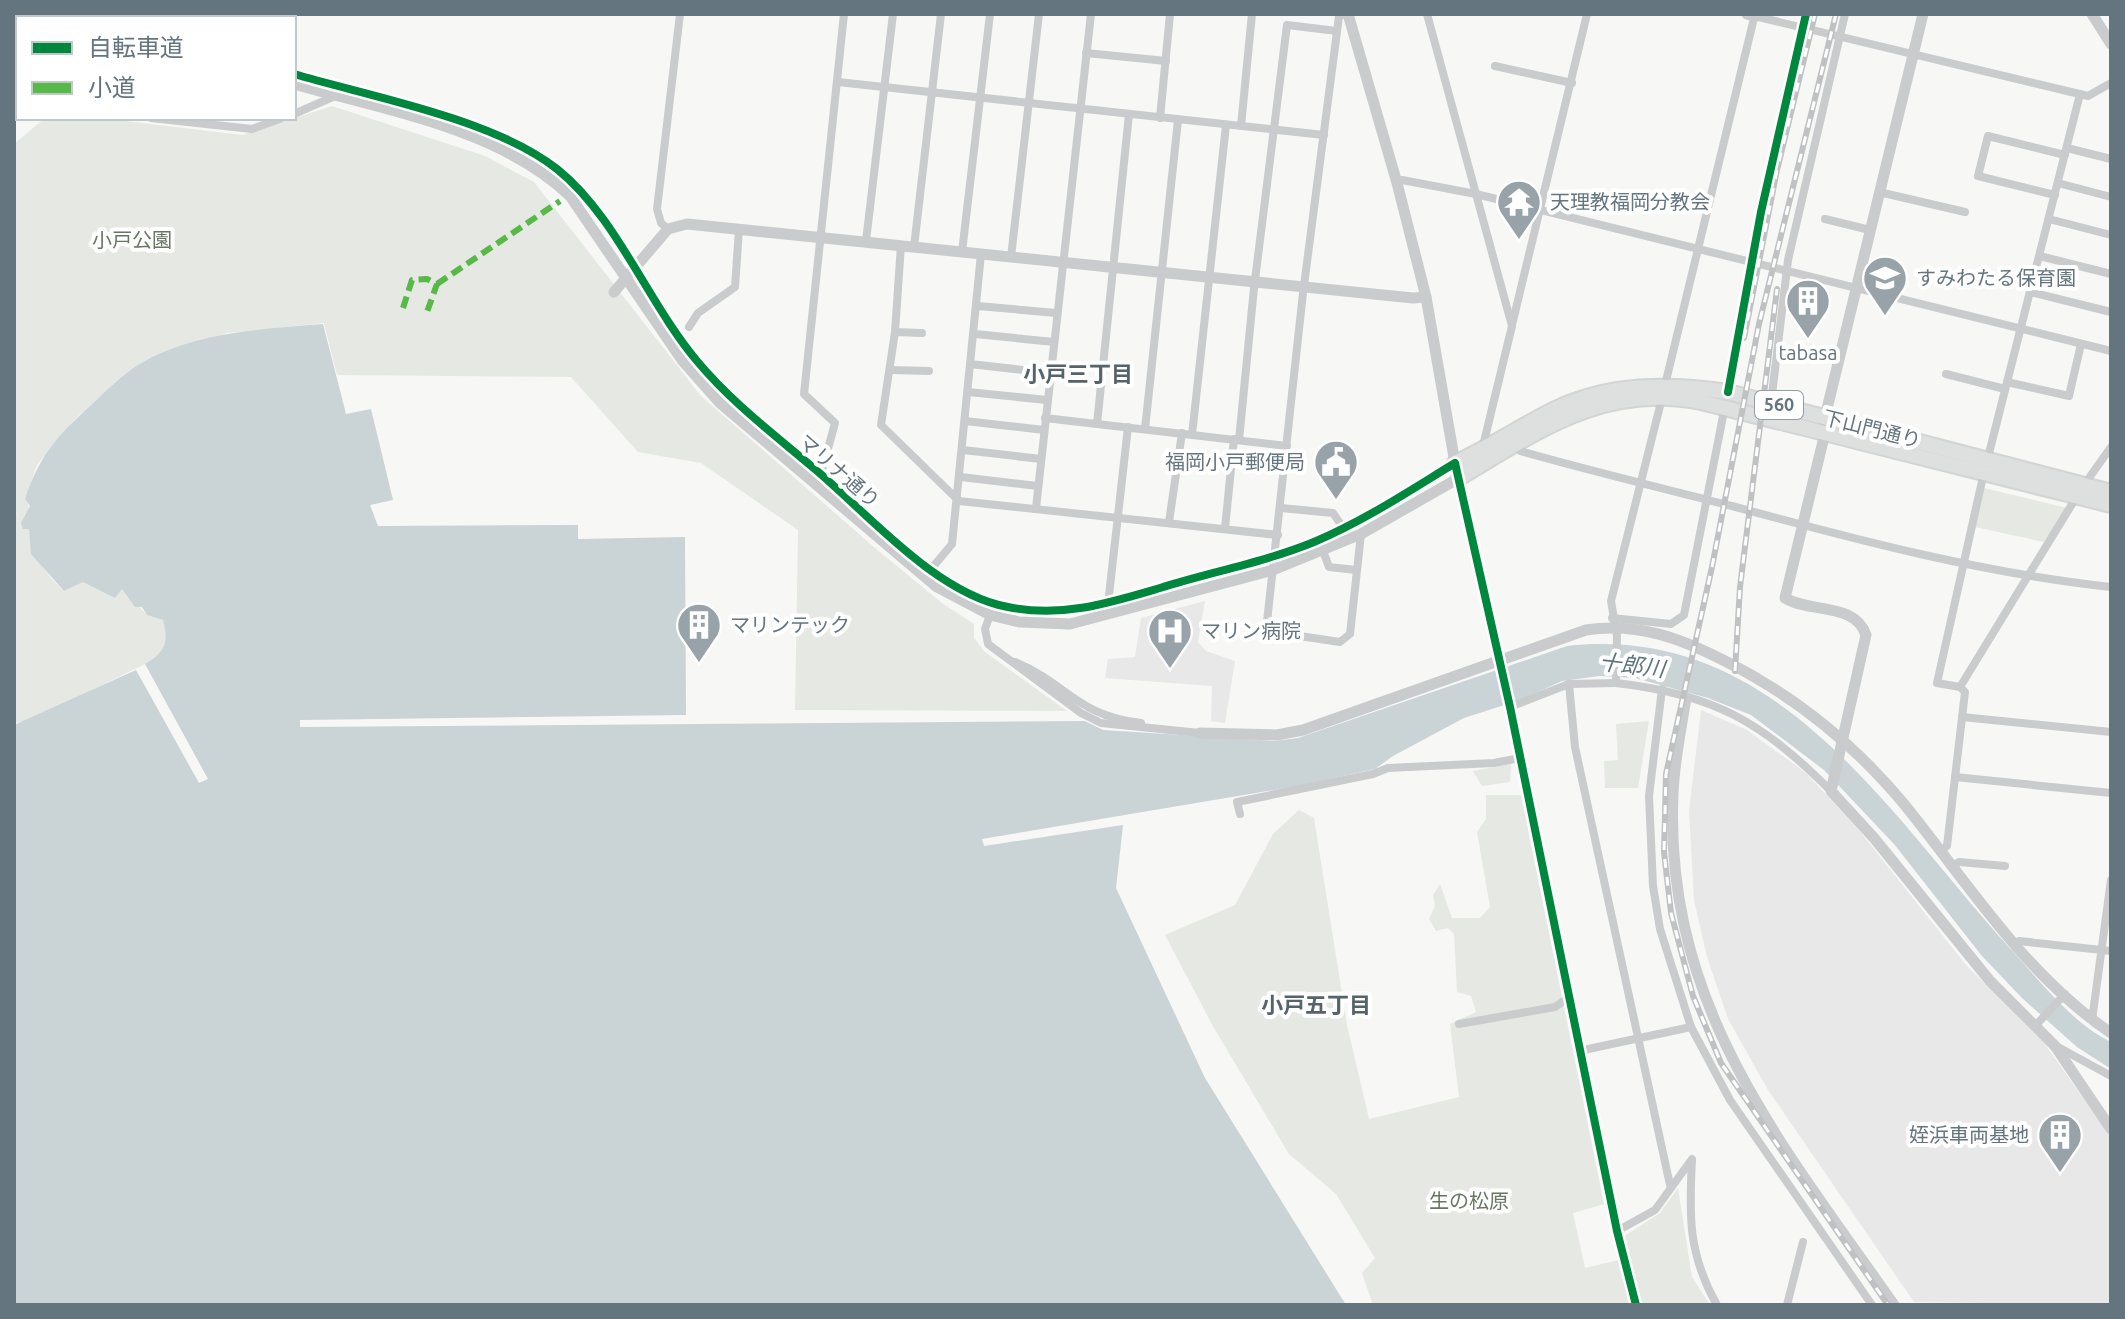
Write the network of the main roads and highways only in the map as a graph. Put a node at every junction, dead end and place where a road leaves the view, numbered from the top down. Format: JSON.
{"nodes":[{"id":1,"x":1663,"y":391,"type":"junction"},
{"id":2,"x":1455,"y":463,"type":"road end"},
{"id":3,"x":1986,"y":465,"type":"junction"},
{"id":4,"x":1459,"y":478,"type":"road end"},
{"id":5,"x":2081,"y":490,"type":"junction"},
{"id":6,"x":2111,"y":492,"type":"edge"},
{"id":7,"x":2111,"y":505,"type":"edge"}],
"edges":[{"from":1,"to":2,"type":"main road","name":"下山門通り","number":"560"},
{"from":1,"to":3,"type":"main road","name":"下山門通り","number":"560"},
{"from":1,"to":3,"type":"main road","name":"下山門通り","number":"560"},
{"from":1,"to":4,"type":"main road","name":"下山門通り","number":"560"},
{"from":3,"to":5,"type":"main road","name":"下山門通り","number":"560"},
{"from":5,"to":6,"type":"main road","name":"下山門通り","number":"560"},
{"from":5,"to":7,"type":"main road","name":"下山門通り","number":"560"}]}
